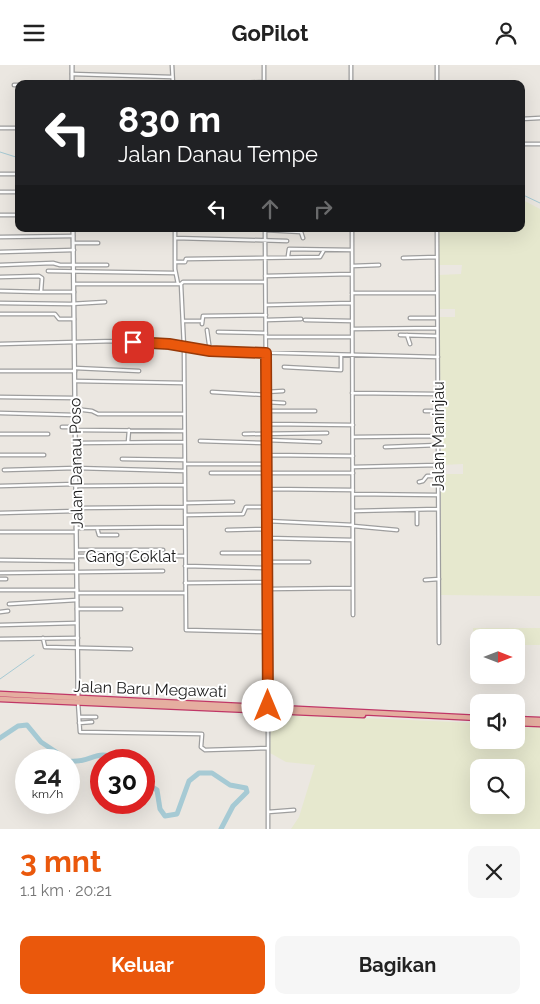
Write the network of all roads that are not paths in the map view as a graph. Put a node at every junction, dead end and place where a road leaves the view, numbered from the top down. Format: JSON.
{"nodes":[{"id":1,"x":72,"y":65,"type":"edge"},
{"id":2,"x":172,"y":65,"type":"edge"},
{"id":3,"x":264,"y":65,"type":"edge"},
{"id":4,"x":351,"y":65,"type":"edge"},
{"id":5,"x":437,"y":65,"type":"edge"},
{"id":6,"x":72,"y":74,"type":"junction"},
{"id":7,"x":172,"y":77,"type":"junction"},
{"id":8,"x":72,"y":80,"type":"edge"},
{"id":9,"x":172,"y":80,"type":"edge"},
{"id":10,"x":264,"y":80,"type":"edge"},
{"id":11,"x":351,"y":80,"type":"edge"},
{"id":12,"x":437,"y":80,"type":"edge"},
{"id":13,"x":540,"y":118,"type":"edge"},
{"id":14,"x":525,"y":119,"type":"edge"},
{"id":15,"x":0,"y":128,"type":"edge"},
{"id":16,"x":15,"y":128,"type":"edge"},
{"id":17,"x":525,"y":144,"type":"edge"},
{"id":18,"x":540,"y":144,"type":"edge"},
{"id":19,"x":0,"y":174,"type":"edge"},
{"id":20,"x":15,"y":174,"type":"edge"},
{"id":21,"x":0,"y":192,"type":"edge"},
{"id":22,"x":15,"y":192,"type":"edge"},
{"id":23,"x":0,"y":215,"type":"edge"},
{"id":24,"x":15,"y":215,"type":"edge"},
{"id":25,"x":74,"y":232,"type":"edge"},
{"id":26,"x":175,"y":232,"type":"edge"},
{"id":27,"x":265,"y":232,"type":"edge"},
{"id":28,"x":302,"y":232,"type":"edge"},
{"id":29,"x":352,"y":232,"type":"edge"},
{"id":30,"x":437,"y":232,"type":"edge"},
{"id":31,"x":74,"y":236,"type":"junction"},
{"id":32,"x":0,"y":237,"type":"edge"},
{"id":33,"x":175,"y":238,"type":"junction"},
{"id":34,"x":303,"y":238,"type":"dead end"},
{"id":35,"x":265,"y":240,"type":"junction"},
{"id":36,"x":287,"y":241,"type":"dead end"},
{"id":37,"x":74,"y":243,"type":"junction"},
{"id":38,"x":98,"y":243,"type":"dead end"},
{"id":39,"x":324,"y":249,"type":"junction"},
{"id":40,"x":74,"y":250,"type":"junction"},
{"id":41,"x":352,"y":250,"type":"junction"},
{"id":42,"x":0,"y":252,"type":"edge"},
{"id":43,"x":288,"y":256,"type":"junction"},
{"id":44,"x":265,"y":257,"type":"junction"},
{"id":45,"x":403,"y":257,"type":"dead end"},
{"id":46,"x":437,"y":257,"type":"junction"},
{"id":47,"x":175,"y":262,"type":"junction"},
{"id":48,"x":0,"y":265,"type":"edge"},
{"id":49,"x":74,"y":265,"type":"junction"},
{"id":50,"x":107,"y":265,"type":"dead end"},
{"id":51,"x":379,"y":265,"type":"dead end"},
{"id":52,"x":352,"y":266,"type":"junction"},
{"id":53,"x":48,"y":271,"type":"dead end"},
{"id":54,"x":74,"y":271,"type":"junction"},
{"id":55,"x":176,"y":273,"type":"junction"},
{"id":56,"x":352,"y":274,"type":"junction"},
{"id":57,"x":265,"y":275,"type":"junction"},
{"id":58,"x":0,"y":277,"type":"edge"},
{"id":59,"x":266,"y":282,"type":"junction"},
{"id":60,"x":74,"y":283,"type":"junction"},
{"id":61,"x":180,"y":284,"type":"junction"},
{"id":62,"x":0,"y":291,"type":"edge"},
{"id":63,"x":41,"y":292,"type":"junction"},
{"id":64,"x":74,"y":292,"type":"junction"},
{"id":65,"x":352,"y":293,"type":"junction"},
{"id":66,"x":437,"y":293,"type":"junction"},
{"id":67,"x":74,"y":302,"type":"junction"},
{"id":68,"x":105,"y":302,"type":"dead end"},
{"id":69,"x":0,"y":303,"type":"edge"},
{"id":70,"x":352,"y":303,"type":"junction"},
{"id":71,"x":266,"y":305,"type":"junction"},
{"id":72,"x":0,"y":314,"type":"edge"},
{"id":73,"x":266,"y":315,"type":"junction"},
{"id":74,"x":410,"y":318,"type":"dead end"},
{"id":75,"x":437,"y":318,"type":"junction"},
{"id":76,"x":74,"y":319,"type":"junction"},
{"id":77,"x":301,"y":319,"type":"dead end"},
{"id":78,"x":266,"y":320,"type":"junction"},
{"id":79,"x":305,"y":320,"type":"dead end"},
{"id":80,"x":183,"y":321,"type":"junction"},
{"id":81,"x":352,"y":321,"type":"junction"},
{"id":82,"x":438,"y":328,"type":"junction"},
{"id":83,"x":352,"y":329,"type":"junction"},
{"id":84,"x":208,"y":330,"type":"dead end"},
{"id":85,"x":218,"y":333,"type":"dead end"},
{"id":86,"x":266,"y":335,"type":"junction"},
{"id":87,"x":400,"y":335,"type":"dead end"},
{"id":88,"x":407,"y":335,"type":"junction"},
{"id":89,"x":438,"y":336,"type":"junction"},
{"id":90,"x":352,"y":337,"type":"junction"},
{"id":91,"x":115,"y":341,"type":"junction"},
{"id":92,"x":75,"y":342,"type":"junction"},
{"id":93,"x":0,"y":344,"type":"edge"},
{"id":94,"x":410,"y":344,"type":"dead end"},
{"id":95,"x":184,"y":347,"type":"junction"},
{"id":96,"x":210,"y":351,"type":"junction"},
{"id":97,"x":266,"y":353,"type":"junction"},
{"id":98,"x":341,"y":355,"type":"junction"},
{"id":99,"x":352,"y":356,"type":"junction"},
{"id":100,"x":116,"y":357,"type":"dead end"},
{"id":101,"x":438,"y":357,"type":"junction"},
{"id":102,"x":284,"y":367,"type":"dead end"},
{"id":103,"x":75,"y":370,"type":"junction"},
{"id":104,"x":0,"y":371,"type":"edge"},
{"id":105,"x":139,"y":371,"type":"dead end"},
{"id":106,"x":75,"y":381,"type":"junction"},
{"id":107,"x":184,"y":383,"type":"junction"},
{"id":108,"x":283,"y":391,"type":"dead end"},
{"id":109,"x":212,"y":392,"type":"dead end"},
{"id":110,"x":266,"y":393,"type":"junction"},
{"id":111,"x":352,"y":393,"type":"junction"},
{"id":112,"x":438,"y":394,"type":"junction"},
{"id":113,"x":0,"y":397,"type":"edge"},
{"id":114,"x":75,"y":399,"type":"junction"},
{"id":115,"x":266,"y":402,"type":"junction"},
{"id":116,"x":284,"y":403,"type":"dead end"},
{"id":117,"x":75,"y":409,"type":"junction"},
{"id":118,"x":266,"y":411,"type":"junction"},
{"id":119,"x":315,"y":411,"type":"dead end"},
{"id":120,"x":425,"y":411,"type":"dead end"},
{"id":121,"x":438,"y":411,"type":"junction"},
{"id":122,"x":0,"y":413,"type":"edge"},
{"id":123,"x":184,"y":414,"type":"junction"},
{"id":124,"x":75,"y":415,"type":"junction"},
{"id":125,"x":266,"y":423,"type":"junction"},
{"id":126,"x":353,"y":425,"type":"junction"},
{"id":127,"x":62,"y":427,"type":"dead end"},
{"id":128,"x":76,"y":429,"type":"junction"},
{"id":129,"x":129,"y":431,"type":"junction"},
{"id":130,"x":184,"y":431,"type":"junction"},
{"id":131,"x":266,"y":433,"type":"junction"},
{"id":132,"x":327,"y":433,"type":"dead end"},
{"id":133,"x":48,"y":434,"type":"dead end"},
{"id":134,"x":244,"y":434,"type":"dead end"},
{"id":135,"x":0,"y":435,"type":"edge"},
{"id":136,"x":438,"y":436,"type":"junction"},
{"id":137,"x":353,"y":437,"type":"junction"},
{"id":138,"x":200,"y":441,"type":"dead end"},
{"id":139,"x":128,"y":442,"type":"junction"},
{"id":140,"x":184,"y":442,"type":"junction"},
{"id":141,"x":266,"y":442,"type":"junction"},
{"id":142,"x":320,"y":442,"type":"dead end"},
{"id":143,"x":76,"y":443,"type":"junction"},
{"id":144,"x":438,"y":445,"type":"junction"},
{"id":145,"x":385,"y":447,"type":"dead end"},
{"id":146,"x":0,"y":455,"type":"edge"},
{"id":147,"x":44,"y":455,"type":"dead end"},
{"id":148,"x":266,"y":455,"type":"junction"},
{"id":149,"x":353,"y":456,"type":"junction"},
{"id":150,"x":122,"y":459,"type":"dead end"},
{"id":151,"x":184,"y":460,"type":"junction"},
{"id":152,"x":185,"y":464,"type":"junction"},
{"id":153,"x":267,"y":464,"type":"junction"},
{"id":154,"x":438,"y":465,"type":"junction"},
{"id":155,"x":353,"y":467,"type":"junction"},
{"id":156,"x":76,"y":469,"type":"junction"},
{"id":157,"x":4,"y":470,"type":"dead end"},
{"id":158,"x":185,"y":471,"type":"junction"},
{"id":159,"x":267,"y":472,"type":"junction"},
{"id":160,"x":210,"y":473,"type":"dead end"},
{"id":161,"x":353,"y":473,"type":"junction"},
{"id":162,"x":438,"y":476,"type":"junction"},
{"id":163,"x":419,"y":482,"type":"dead end"},
{"id":164,"x":76,"y":485,"type":"junction"},
{"id":165,"x":185,"y":485,"type":"junction"},
{"id":166,"x":0,"y":486,"type":"edge"},
{"id":167,"x":267,"y":489,"type":"junction"},
{"id":168,"x":353,"y":492,"type":"junction"},
{"id":169,"x":438,"y":495,"type":"junction"},
{"id":170,"x":233,"y":502,"type":"dead end"},
{"id":171,"x":185,"y":505,"type":"junction"},
{"id":172,"x":267,"y":507,"type":"junction"},
{"id":173,"x":438,"y":509,"type":"junction"},
{"id":174,"x":76,"y":510,"type":"junction"},
{"id":175,"x":417,"y":510,"type":"junction"},
{"id":176,"x":353,"y":511,"type":"junction"},
{"id":177,"x":0,"y":513,"type":"edge"},
{"id":178,"x":185,"y":515,"type":"junction"},
{"id":179,"x":267,"y":521,"type":"junction"},
{"id":180,"x":416,"y":524,"type":"dead end"},
{"id":181,"x":353,"y":526,"type":"junction"},
{"id":182,"x":185,"y":527,"type":"junction"},
{"id":183,"x":97,"y":528,"type":"junction"},
{"id":184,"x":267,"y":529,"type":"junction"},
{"id":185,"x":76,"y":530,"type":"junction"},
{"id":186,"x":228,"y":530,"type":"dead end"},
{"id":187,"x":398,"y":530,"type":"dead end"},
{"id":188,"x":0,"y":532,"type":"edge"},
{"id":189,"x":118,"y":535,"type":"dead end"},
{"id":190,"x":267,"y":538,"type":"junction"},
{"id":191,"x":353,"y":540,"type":"junction"},
{"id":192,"x":77,"y":550,"type":"junction"},
{"id":193,"x":163,"y":550,"type":"dead end"},
{"id":194,"x":222,"y":553,"type":"dead end"},
{"id":195,"x":267,"y":553,"type":"junction"},
{"id":196,"x":77,"y":556,"type":"junction"},
{"id":197,"x":185,"y":556,"type":"junction"},
{"id":198,"x":0,"y":560,"type":"edge"},
{"id":199,"x":77,"y":561,"type":"junction"},
{"id":200,"x":267,"y":562,"type":"junction"},
{"id":201,"x":309,"y":562,"type":"dead end"},
{"id":202,"x":185,"y":566,"type":"junction"},
{"id":203,"x":267,"y":568,"type":"junction"},
{"id":204,"x":163,"y":571,"type":"dead end"},
{"id":205,"x":77,"y":572,"type":"junction"},
{"id":206,"x":0,"y":573,"type":"edge"},
{"id":207,"x":0,"y":579,"type":"edge"},
{"id":208,"x":6,"y":579,"type":"dead end"},
{"id":209,"x":439,"y":579,"type":"junction"},
{"id":210,"x":425,"y":580,"type":"dead end"},
{"id":211,"x":267,"y":582,"type":"junction"},
{"id":212,"x":185,"y":583,"type":"junction"},
{"id":213,"x":353,"y":588,"type":"junction"},
{"id":214,"x":267,"y":589,"type":"junction"},
{"id":215,"x":0,"y":590,"type":"edge"},
{"id":216,"x":77,"y":592,"type":"junction"},
{"id":217,"x":185,"y":593,"type":"junction"},
{"id":218,"x":77,"y":600,"type":"junction"},
{"id":219,"x":9,"y":604,"type":"dead end"},
{"id":220,"x":77,"y":609,"type":"junction"},
{"id":221,"x":121,"y":609,"type":"dead end"},
{"id":222,"x":8,"y":611,"type":"dead end"},
{"id":223,"x":0,"y":612,"type":"edge"},
{"id":224,"x":353,"y":615,"type":"dead end"},
{"id":225,"x":78,"y":623,"type":"junction"},
{"id":226,"x":0,"y":625,"type":"edge"},
{"id":227,"x":268,"y":632,"type":"junction"},
{"id":228,"x":43,"y":638,"type":"junction"},
{"id":229,"x":78,"y":638,"type":"junction"},
{"id":230,"x":0,"y":639,"type":"edge"},
{"id":231,"x":439,"y":643,"type":"dead end"},
{"id":232,"x":78,"y":647,"type":"junction"},
{"id":233,"x":131,"y":649,"type":"dead end"},
{"id":234,"x":1,"y":697,"type":"edge"},
{"id":235,"x":78,"y":700,"type":"junction"},
{"id":236,"x":268,"y":708,"type":"junction"},
{"id":237,"x":78,"y":717,"type":"junction"},
{"id":238,"x":96,"y":717,"type":"dead end"},
{"id":239,"x":470,"y":719,"type":"edge"},
{"id":240,"x":525,"y":721,"type":"edge"},
{"id":241,"x":92,"y":722,"type":"dead end"},
{"id":242,"x":540,"y":722,"type":"edge"},
{"id":243,"x":79,"y":723,"type":"junction"},
{"id":244,"x":268,"y":747,"type":"junction"},
{"id":245,"x":294,"y":810,"type":"dead end"},
{"id":246,"x":268,"y":811,"type":"junction"},
{"id":247,"x":268,"y":829,"type":"edge"}],
"edges":[{"from":1,"to":6,"type":"street"},
{"from":2,"to":7,"type":"street"},
{"from":3,"to":10,"type":"street"},
{"from":4,"to":11,"type":"street"},
{"from":5,"to":12,"type":"street"},
{"from":6,"to":7,"type":"street"},
{"from":6,"to":8,"type":"street"},
{"from":7,"to":9,"type":"street"},
{"from":13,"to":14,"type":"street"},
{"from":15,"to":16,"type":"street"},
{"from":17,"to":18,"type":"street"},
{"from":19,"to":20,"type":"street"},
{"from":21,"to":22,"type":"street"},
{"from":23,"to":24,"type":"street"},
{"from":25,"to":31,"type":"street","name":"Jalan Danau Poso"},
{"from":26,"to":33,"type":"street"},
{"from":27,"to":35,"type":"street"},
{"from":28,"to":34,"type":"street"},
{"from":29,"to":41,"type":"street"},
{"from":30,"to":46,"type":"street","name":"Jalan Maninjau"},
{"from":31,"to":32,"type":"street"},
{"from":31,"to":37,"type":"street","name":"Jalan Danau Poso"},
{"from":33,"to":35,"type":"street"},
{"from":33,"to":47,"type":"street"},
{"from":35,"to":36,"type":"street"},
{"from":35,"to":44,"type":"street"},
{"from":37,"to":38,"type":"street"},
{"from":37,"to":40,"type":"street","name":"Jalan Danau Poso"},
{"from":39,"to":41,"type":"street"},
{"from":39,"to":43,"type":"street"},
{"from":39,"to":43,"type":"street"},
{"from":40,"to":42,"type":"street"},
{"from":40,"to":49,"type":"street","name":"Jalan Danau Poso"},
{"from":41,"to":52,"type":"street"},
{"from":43,"to":44,"type":"street"},
{"from":44,"to":47,"type":"street"},
{"from":44,"to":57,"type":"street"},
{"from":45,"to":46,"type":"street"},
{"from":46,"to":66,"type":"street","name":"Jalan Maninjau"},
{"from":47,"to":55,"type":"street"},
{"from":48,"to":49,"type":"street"},
{"from":49,"to":50,"type":"street"},
{"from":49,"to":54,"type":"street","name":"Jalan Danau Poso"},
{"from":51,"to":52,"type":"street"},
{"from":52,"to":56,"type":"street"},
{"from":53,"to":54,"type":"street"},
{"from":54,"to":55,"type":"street"},
{"from":54,"to":60,"type":"street","name":"Jalan Danau Poso"},
{"from":55,"to":61,"type":"street"},
{"from":56,"to":57,"type":"street"},
{"from":56,"to":65,"type":"street"},
{"from":57,"to":59,"type":"street"},
{"from":58,"to":63,"type":"street"},
{"from":59,"to":61,"type":"street"},
{"from":59,"to":71,"type":"street"},
{"from":60,"to":61,"type":"street"},
{"from":60,"to":64,"type":"street","name":"Jalan Danau Poso"},
{"from":61,"to":80,"type":"street"},
{"from":62,"to":63,"type":"street"},
{"from":63,"to":64,"type":"street"},
{"from":64,"to":67,"type":"street","name":"Jalan Danau Poso"},
{"from":65,"to":66,"type":"street"},
{"from":65,"to":70,"type":"street"},
{"from":66,"to":75,"type":"street","name":"Jalan Maninjau"},
{"from":67,"to":68,"type":"street"},
{"from":67,"to":69,"type":"street"},
{"from":67,"to":76,"type":"street","name":"Jalan Danau Poso"},
{"from":70,"to":71,"type":"street"},
{"from":70,"to":81,"type":"street"},
{"from":71,"to":73,"type":"street"},
{"from":72,"to":76,"type":"street"},
{"from":73,"to":78,"type":"street"},
{"from":73,"to":80,"type":"street"},
{"from":74,"to":75,"type":"street"},
{"from":75,"to":82,"type":"street","name":"Jalan Maninjau"},
{"from":76,"to":92,"type":"street","name":"Jalan Danau Poso"},
{"from":77,"to":78,"type":"street"},
{"from":78,"to":86,"type":"street"},
{"from":79,"to":81,"type":"street"},
{"from":80,"to":95,"type":"street"},
{"from":81,"to":83,"type":"street"},
{"from":82,"to":83,"type":"street"},
{"from":82,"to":89,"type":"street","name":"Jalan Maninjau"},
{"from":83,"to":90,"type":"street"},
{"from":84,"to":96,"type":"street"},
{"from":85,"to":86,"type":"street"},
{"from":86,"to":90,"type":"street"},
{"from":86,"to":97,"type":"street"},
{"from":87,"to":88,"type":"street"},
{"from":88,"to":89,"type":"street"},
{"from":88,"to":94,"type":"street"},
{"from":89,"to":101,"type":"street","name":"Jalan Maninjau"},
{"from":90,"to":99,"type":"street"},
{"from":91,"to":92,"type":"street"},
{"from":91,"to":95,"type":"street"},
{"from":91,"to":100,"type":"street"},
{"from":92,"to":93,"type":"street"},
{"from":92,"to":103,"type":"street","name":"Jalan Danau Poso"},
{"from":95,"to":96,"type":"street"},
{"from":95,"to":107,"type":"street"},
{"from":96,"to":97,"type":"street"},
{"from":97,"to":98,"type":"street"},
{"from":97,"to":110,"type":"street"},
{"from":98,"to":99,"type":"street"},
{"from":98,"to":102,"type":"street"},
{"from":99,"to":101,"type":"street"},
{"from":99,"to":111,"type":"street"},
{"from":101,"to":112,"type":"street","name":"Jalan Maninjau"},
{"from":103,"to":104,"type":"street"},
{"from":103,"to":105,"type":"street"},
{"from":103,"to":106,"type":"street","name":"Jalan Danau Poso"},
{"from":106,"to":107,"type":"street"},
{"from":106,"to":114,"type":"street","name":"Jalan Danau Poso"},
{"from":107,"to":123,"type":"street"},
{"from":108,"to":110,"type":"street"},
{"from":109,"to":110,"type":"street"},
{"from":110,"to":115,"type":"street"},
{"from":111,"to":112,"type":"street"},
{"from":111,"to":126,"type":"street"},
{"from":112,"to":121,"type":"street","name":"Jalan Maninjau"},
{"from":113,"to":114,"type":"street"},
{"from":114,"to":117,"type":"street","name":"Jalan Danau Poso"},
{"from":115,"to":116,"type":"street"},
{"from":115,"to":118,"type":"street"},
{"from":117,"to":123,"type":"street"},
{"from":117,"to":124,"type":"street","name":"Jalan Danau Poso"},
{"from":118,"to":119,"type":"street"},
{"from":118,"to":125,"type":"street"},
{"from":120,"to":121,"type":"street"},
{"from":121,"to":136,"type":"street","name":"Jalan Maninjau"},
{"from":122,"to":124,"type":"street"},
{"from":123,"to":130,"type":"street"},
{"from":124,"to":128,"type":"street","name":"Jalan Danau Poso"},
{"from":125,"to":126,"type":"street"},
{"from":125,"to":131,"type":"street"},
{"from":126,"to":137,"type":"street"},
{"from":127,"to":128,"type":"street"},
{"from":128,"to":129,"type":"street"},
{"from":128,"to":143,"type":"street","name":"Jalan Danau Poso"},
{"from":129,"to":130,"type":"street"},
{"from":129,"to":139,"type":"street"},
{"from":130,"to":140,"type":"street"},
{"from":131,"to":132,"type":"street"},
{"from":131,"to":134,"type":"street"},
{"from":131,"to":141,"type":"street"},
{"from":133,"to":135,"type":"street"},
{"from":136,"to":137,"type":"street"},
{"from":136,"to":144,"type":"street","name":"Jalan Maninjau"},
{"from":137,"to":149,"type":"street"},
{"from":138,"to":141,"type":"street"},
{"from":139,"to":140,"type":"street"},
{"from":139,"to":143,"type":"street"},
{"from":140,"to":151,"type":"street"},
{"from":141,"to":142,"type":"street"},
{"from":141,"to":148,"type":"street"},
{"from":143,"to":156,"type":"street","name":"Jalan Danau Poso"},
{"from":144,"to":145,"type":"street"},
{"from":144,"to":154,"type":"street","name":"Jalan Maninjau"},
{"from":146,"to":147,"type":"street"},
{"from":148,"to":149,"type":"street"},
{"from":148,"to":153,"type":"street"},
{"from":149,"to":155,"type":"street"},
{"from":150,"to":151,"type":"street"},
{"from":151,"to":152,"type":"street"},
{"from":152,"to":153,"type":"street"},
{"from":152,"to":158,"type":"street"},
{"from":153,"to":159,"type":"street"},
{"from":154,"to":155,"type":"street"},
{"from":154,"to":162,"type":"street","name":"Jalan Maninjau"},
{"from":155,"to":161,"type":"street"},
{"from":156,"to":157,"type":"street"},
{"from":156,"to":158,"type":"street"},
{"from":156,"to":164,"type":"street","name":"Jalan Danau Poso"},
{"from":158,"to":165,"type":"street"},
{"from":159,"to":160,"type":"street"},
{"from":159,"to":161,"type":"street"},
{"from":159,"to":167,"type":"street"},
{"from":161,"to":168,"type":"street"},
{"from":162,"to":163,"type":"street"},
{"from":162,"to":169,"type":"street","name":"Jalan Maninjau"},
{"from":164,"to":165,"type":"street"},
{"from":164,"to":166,"type":"street"},
{"from":164,"to":174,"type":"street","name":"Jalan Danau Poso"},
{"from":165,"to":171,"type":"street"},
{"from":167,"to":168,"type":"street"},
{"from":167,"to":172,"type":"street"},
{"from":168,"to":169,"type":"street"},
{"from":168,"to":176,"type":"street"},
{"from":169,"to":173,"type":"street","name":"Jalan Maninjau"},
{"from":170,"to":171,"type":"street"},
{"from":171,"to":174,"type":"street"},
{"from":171,"to":178,"type":"street"},
{"from":172,"to":178,"type":"street"},
{"from":172,"to":179,"type":"street"},
{"from":173,"to":175,"type":"street"},
{"from":173,"to":209,"type":"street","name":"Jalan Maninjau"},
{"from":174,"to":177,"type":"street"},
{"from":174,"to":185,"type":"street","name":"Jalan Danau Poso"},
{"from":175,"to":176,"type":"street"},
{"from":175,"to":180,"type":"street"},
{"from":176,"to":181,"type":"street"},
{"from":178,"to":182,"type":"street"},
{"from":179,"to":181,"type":"street"},
{"from":179,"to":184,"type":"street"},
{"from":181,"to":187,"type":"street"},
{"from":181,"to":191,"type":"street"},
{"from":182,"to":183,"type":"street"},
{"from":182,"to":197,"type":"street"},
{"from":183,"to":185,"type":"street"},
{"from":183,"to":189,"type":"street"},
{"from":184,"to":186,"type":"street"},
{"from":184,"to":190,"type":"street"},
{"from":185,"to":188,"type":"street"},
{"from":185,"to":192,"type":"street","name":"Jalan Danau Poso"},
{"from":190,"to":191,"type":"street"},
{"from":190,"to":195,"type":"street"},
{"from":191,"to":213,"type":"street"},
{"from":192,"to":193,"type":"street"},
{"from":192,"to":196,"type":"street","name":"Jalan Danau Poso"},
{"from":194,"to":195,"type":"street"},
{"from":195,"to":200,"type":"street"},
{"from":196,"to":197,"type":"street","name":"Gang Coklat"},
{"from":196,"to":199,"type":"street","name":"Jalan Danau Poso"},
{"from":197,"to":202,"type":"street"},
{"from":198,"to":199,"type":"street"},
{"from":199,"to":205,"type":"street","name":"Jalan Danau Poso"},
{"from":200,"to":201,"type":"street"},
{"from":200,"to":203,"type":"street"},
{"from":202,"to":203,"type":"street"},
{"from":202,"to":212,"type":"street"},
{"from":203,"to":211,"type":"street"},
{"from":204,"to":205,"type":"street"},
{"from":205,"to":206,"type":"street"},
{"from":205,"to":216,"type":"street","name":"Jalan Danau Poso"},
{"from":207,"to":208,"type":"street"},
{"from":209,"to":210,"type":"street"},
{"from":209,"to":231,"type":"street","name":"Jalan Maninjau"},
{"from":211,"to":212,"type":"street"},
{"from":211,"to":214,"type":"street"},
{"from":212,"to":217,"type":"street"},
{"from":213,"to":214,"type":"street"},
{"from":213,"to":224,"type":"street"},
{"from":214,"to":227,"type":"street"},
{"from":215,"to":216,"type":"street"},
{"from":216,"to":217,"type":"street"},
{"from":216,"to":218,"type":"street","name":"Jalan Danau Poso"},
{"from":217,"to":227,"type":"street"},
{"from":218,"to":219,"type":"street"},
{"from":218,"to":220,"type":"street","name":"Jalan Danau Poso"},
{"from":220,"to":221,"type":"street"},
{"from":220,"to":225,"type":"street","name":"Jalan Danau Poso"},
{"from":222,"to":223,"type":"street"},
{"from":225,"to":226,"type":"street"},
{"from":225,"to":229,"type":"street","name":"Jalan Danau Poso"},
{"from":227,"to":236,"type":"street"},
{"from":228,"to":229,"type":"street"},
{"from":228,"to":230,"type":"street"},
{"from":228,"to":232,"type":"street"},
{"from":229,"to":232,"type":"street","name":"Jalan Danau Poso"},
{"from":232,"to":233,"type":"street"},
{"from":232,"to":235,"type":"street","name":"Jalan Danau Poso"},
{"from":234,"to":235,"type":"highway","name":"Jalan Baru Megawati"},
{"from":235,"to":236,"type":"highway","name":"Jalan Baru Megawati"},
{"from":235,"to":237,"type":"street","name":"Jalan Danau Poso"},
{"from":236,"to":239,"type":"highway","name":"Jalan Baru Megawati"},
{"from":236,"to":244,"type":"street"},
{"from":237,"to":238,"type":"street"},
{"from":237,"to":243,"type":"street","name":"Jalan Danau Poso"},
{"from":240,"to":242,"type":"highway"},
{"from":241,"to":243,"type":"street"},
{"from":243,"to":244,"type":"street","name":"Jalan Danau Poso"},
{"from":244,"to":246,"type":"street"},
{"from":245,"to":246,"type":"street"},
{"from":246,"to":247,"type":"street"}]}
